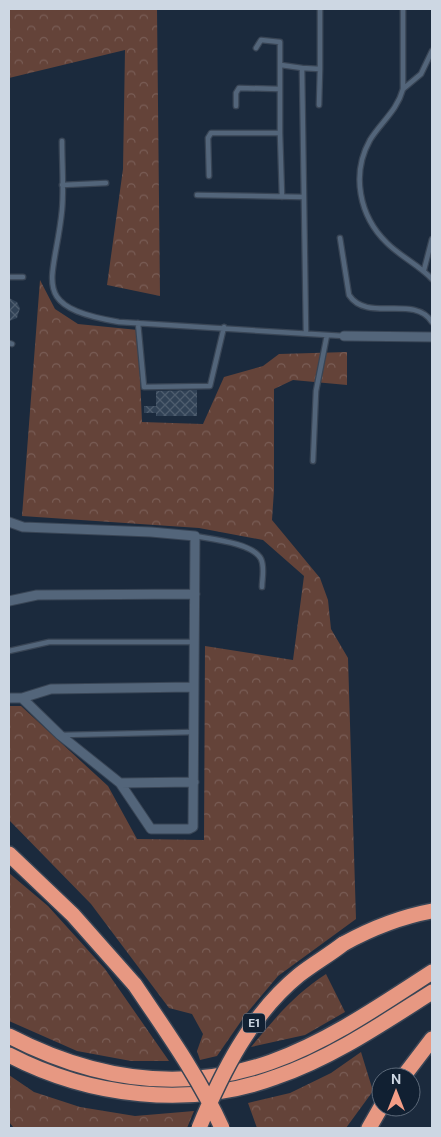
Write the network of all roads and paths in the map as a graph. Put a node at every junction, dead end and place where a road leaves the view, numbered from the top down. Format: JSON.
{"nodes":[{"id":1,"x":320,"y":9,"type":"edge"},
{"id":2,"x":402,"y":9,"type":"edge"},
{"id":3,"x":256,"y":48,"type":"dead end"},
{"id":4,"x":432,"y":50,"type":"edge"},
{"id":5,"x":281,"y":65,"type":"junction"},
{"id":6,"x":302,"y":68,"type":"junction"},
{"id":7,"x":320,"y":69,"type":"junction"},
{"id":8,"x":280,"y":89,"type":"junction"},
{"id":9,"x":403,"y":89,"type":"junction"},
{"id":10,"x":319,"y":105,"type":"dead end"},
{"id":11,"x":236,"y":106,"type":"dead end"},
{"id":12,"x":280,"y":133,"type":"junction"},
{"id":13,"x":62,"y":141,"type":"dead end"},
{"id":14,"x":209,"y":176,"type":"dead end"},
{"id":15,"x":106,"y":183,"type":"dead end"},
{"id":16,"x":62,"y":184,"type":"junction"},
{"id":17,"x":197,"y":195,"type":"dead end"},
{"id":18,"x":282,"y":197,"type":"junction"},
{"id":19,"x":303,"y":198,"type":"junction"},
{"id":20,"x":340,"y":238,"type":"dead end"},
{"id":21,"x":432,"y":239,"type":"edge"},
{"id":22,"x":424,"y":270,"type":"junction"},
{"id":23,"x":9,"y":277,"type":"edge"},
{"id":24,"x":23,"y":277,"type":"dead end"},
{"id":25,"x":432,"y":279,"type":"edge"},
{"id":26,"x":432,"y":322,"type":"edge"},
{"id":27,"x":138,"y":323,"type":"junction"},
{"id":28,"x":224,"y":327,"type":"junction"},
{"id":29,"x":306,"y":333,"type":"junction"},
{"id":30,"x":327,"y":336,"type":"junction"},
{"id":31,"x":344,"y":336,"type":"joint"},
{"id":32,"x":432,"y":337,"type":"edge"},
{"id":33,"x":312,"y":461,"type":"dead end"},
{"id":34,"x":9,"y":522,"type":"edge"},
{"id":35,"x":195,"y":536,"type":"junction"},
{"id":36,"x":262,"y":587,"type":"dead end"},
{"id":37,"x":195,"y":594,"type":"junction"},
{"id":38,"x":9,"y":601,"type":"edge"},
{"id":39,"x":194,"y":642,"type":"junction"},
{"id":40,"x":9,"y":651,"type":"edge"},
{"id":41,"x":194,"y":687,"type":"junction"},
{"id":42,"x":9,"y":698,"type":"edge"},
{"id":43,"x":22,"y":698,"type":"junction"},
{"id":44,"x":194,"y":732,"type":"junction"},
{"id":45,"x":60,"y":735,"type":"junction"},
{"id":46,"x":194,"y":782,"type":"junction"},
{"id":47,"x":120,"y":783,"type":"junction"},
{"id":48,"x":9,"y":854,"type":"edge"},
{"id":49,"x":432,"y":911,"type":"edge"},
{"id":50,"x":432,"y":972,"type":"edge"},
{"id":51,"x":432,"y":992,"type":"edge"},
{"id":52,"x":9,"y":1036,"type":"edge"},
{"id":53,"x":432,"y":1039,"type":"edge"},
{"id":54,"x":9,"y":1055,"type":"edge"},
{"id":55,"x":411,"y":1067,"type":"edge"},
{"id":56,"x":375,"y":1117,"type":"edge"},
{"id":57,"x":199,"y":1128,"type":"edge"},
{"id":58,"x":222,"y":1128,"type":"edge"},
{"id":59,"x":368,"y":1128,"type":"edge"}],
"edges":[{"from":1,"to":7,"type":"lane"},
{"from":2,"to":9,"type":"lane"},
{"from":3,"to":5,"type":"lane"},
{"from":4,"to":9,"type":"lane"},
{"from":5,"to":6,"type":"lane"},
{"from":5,"to":8,"type":"lane"},
{"from":6,"to":7,"type":"lane"},
{"from":6,"to":19,"type":"lane"},
{"from":7,"to":10,"type":"lane"},
{"from":8,"to":11,"type":"lane"},
{"from":8,"to":12,"type":"lane"},
{"from":9,"to":22,"type":"lane"},
{"from":12,"to":14,"type":"lane"},
{"from":12,"to":18,"type":"lane"},
{"from":13,"to":16,"type":"lane"},
{"from":15,"to":16,"type":"lane"},
{"from":16,"to":27,"type":"lane"},
{"from":17,"to":18,"type":"lane"},
{"from":18,"to":19,"type":"lane"},
{"from":19,"to":29,"type":"lane"},
{"from":20,"to":26,"type":"lane"},
{"from":21,"to":22,"type":"lane"},
{"from":22,"to":25,"type":"lane"},
{"from":23,"to":24,"type":"lane"},
{"from":27,"to":28,"type":"lane"},
{"from":27,"to":28,"type":"lane"},
{"from":28,"to":29,"type":"lane"},
{"from":29,"to":30,"type":"lane"},
{"from":30,"to":31,"type":"lane"},
{"from":30,"to":33,"type":"lane"},
{"from":31,"to":32,"type":"street"},
{"from":34,"to":35,"type":"street"},
{"from":35,"to":36,"type":"lane"},
{"from":35,"to":37,"type":"street"},
{"from":37,"to":38,"type":"street"},
{"from":37,"to":39,"type":"street"},
{"from":39,"to":40,"type":"lane"},
{"from":39,"to":41,"type":"street"},
{"from":41,"to":43,"type":"street"},
{"from":41,"to":44,"type":"street"},
{"from":42,"to":43,"type":"street"},
{"from":43,"to":45,"type":"street"},
{"from":44,"to":45,"type":"lane"},
{"from":44,"to":46,"type":"street"},
{"from":45,"to":47,"type":"street"},
{"from":46,"to":47,"type":"street"},
{"from":46,"to":47,"type":"street"},
{"from":48,"to":58,"type":"highway","bridge":true},
{"from":49,"to":57,"type":"highway","number":"E1","bridge":true},
{"from":50,"to":52,"type":"highway"},
{"from":51,"to":54,"type":"highway"},
{"from":53,"to":55,"type":"highway"},
{"from":56,"to":59,"type":"highway"}]}
